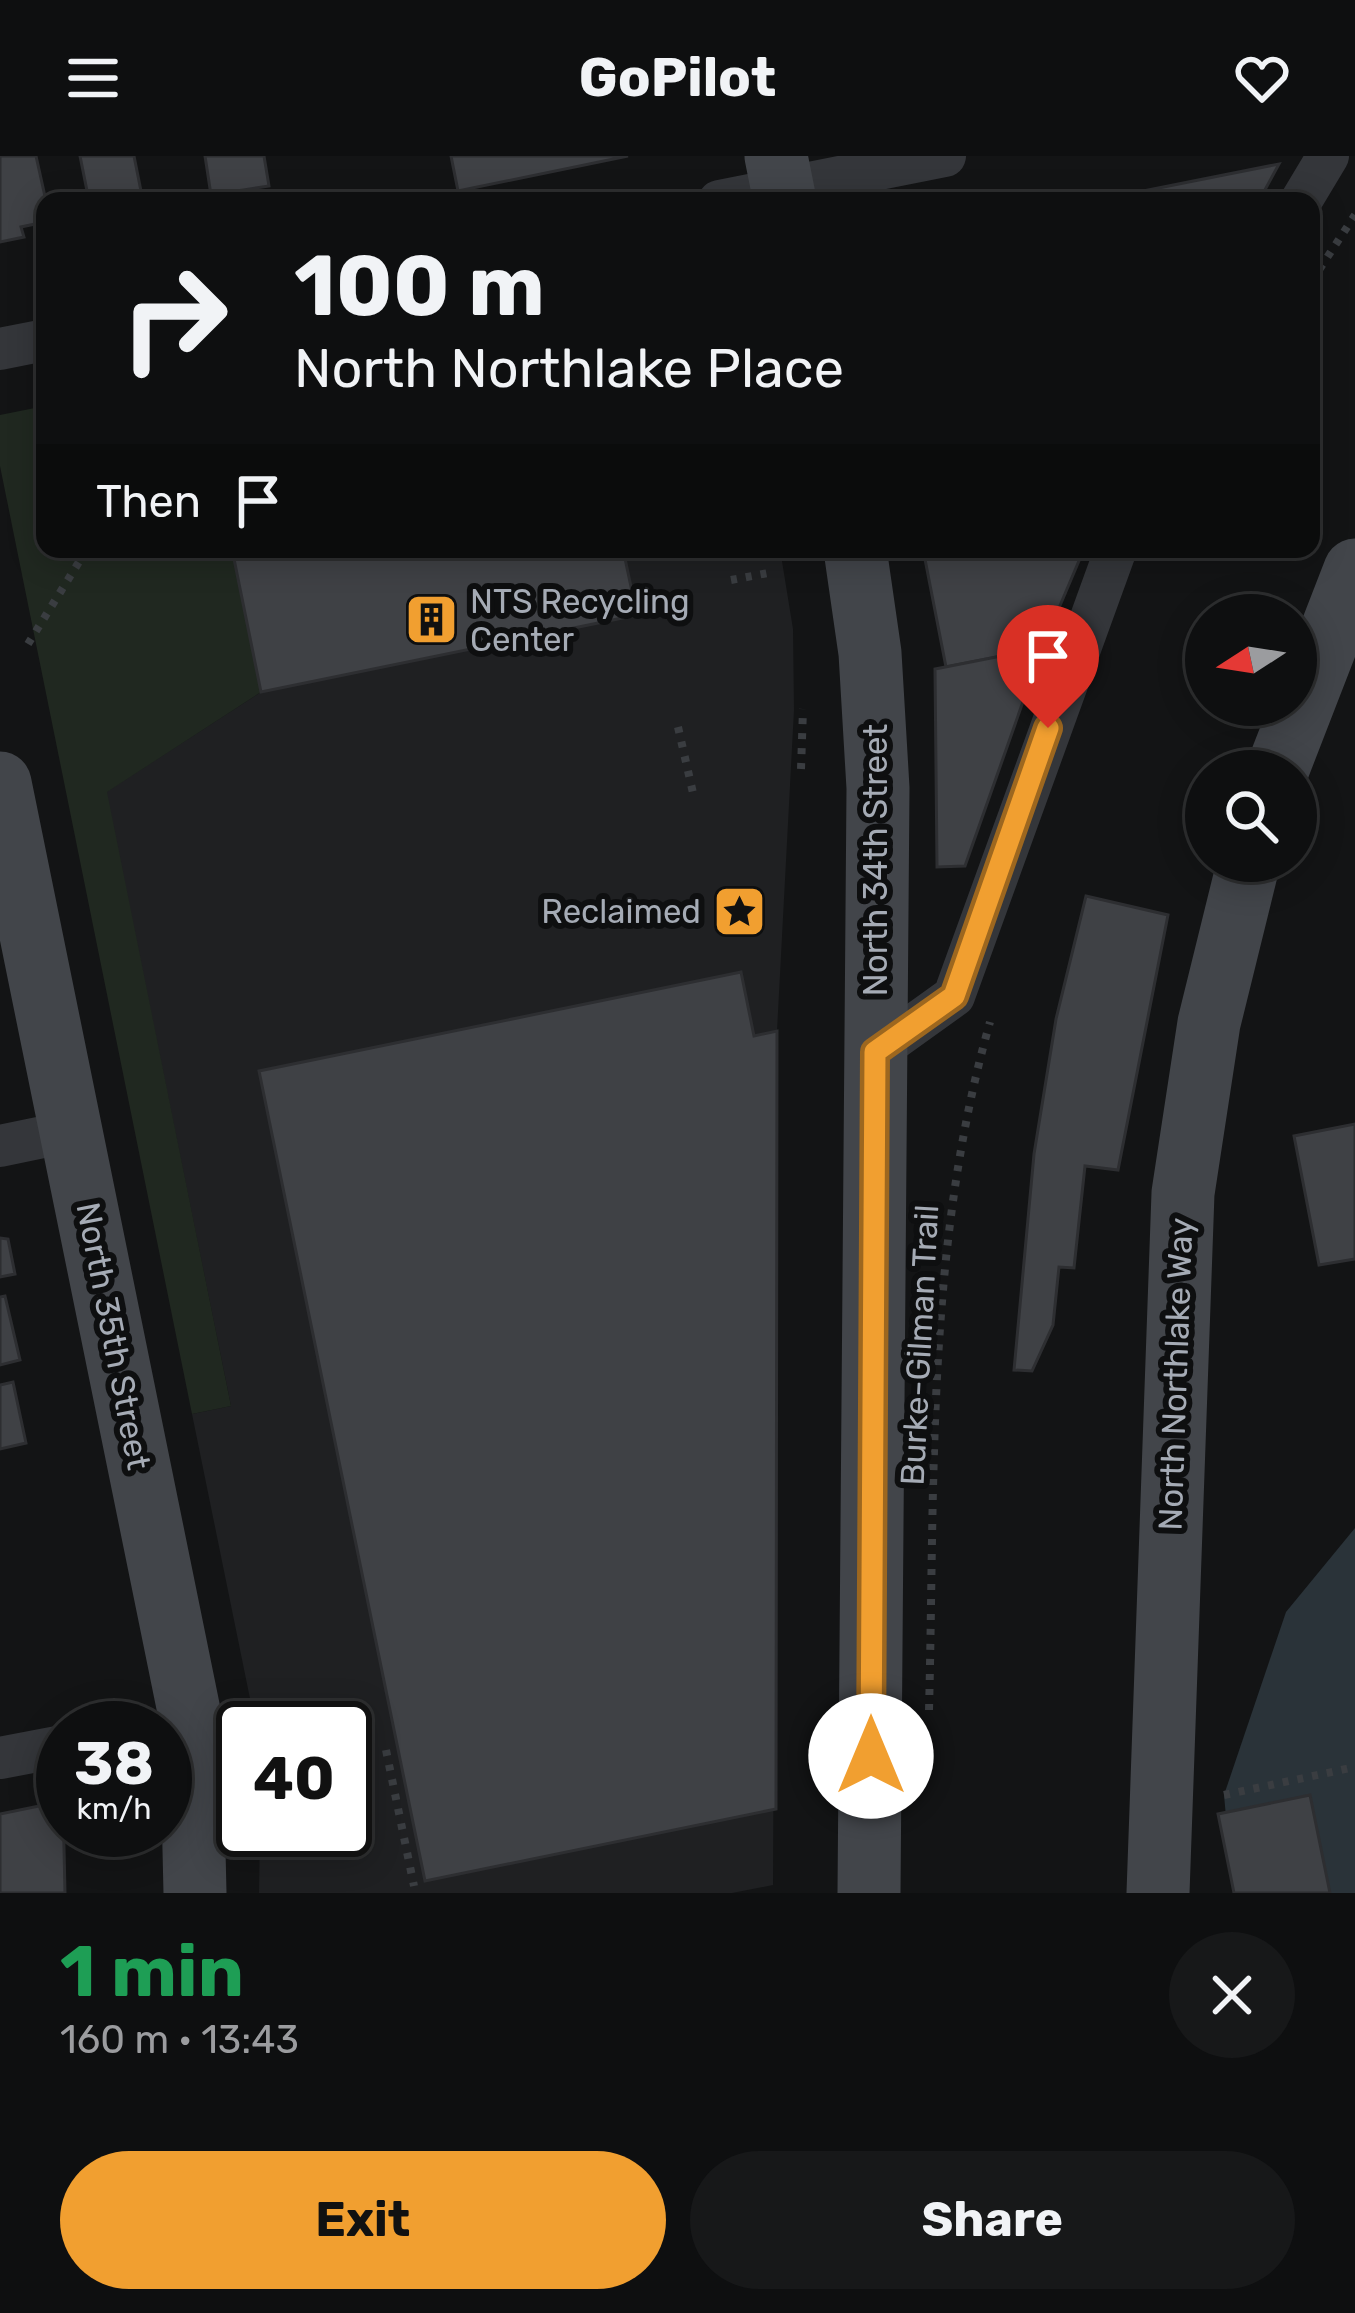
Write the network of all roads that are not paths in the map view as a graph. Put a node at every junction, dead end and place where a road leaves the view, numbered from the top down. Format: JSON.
{"nodes":[{"id":1,"x":945,"y":156,"type":"edge"},
{"id":2,"x":1328,"y":156,"type":"edge"},
{"id":3,"x":781,"y":182,"type":"edge"},
{"id":4,"x":748,"y":192,"type":"edge"},
{"id":5,"x":1306,"y":192,"type":"edge"},
{"id":6,"x":36,"y":342,"type":"edge"},
{"id":7,"x":0,"y":349,"type":"edge"},
{"id":8,"x":856,"y":558,"type":"edge"},
{"id":9,"x":1113,"y":558,"type":"edge"},
{"id":10,"x":1355,"y":570,"type":"edge"},
{"id":11,"x":1285,"y":750,"type":"edge"},
{"id":12,"x":0,"y":783,"type":"edge"},
{"id":13,"x":1244,"y":882,"type":"edge"},
{"id":14,"x":875,"y":1052,"type":"junction"},
{"id":15,"x":72,"y":1131,"type":"junction"},
{"id":16,"x":0,"y":1145,"type":"edge"},
{"id":17,"x":168,"y":1701,"type":"edge"},
{"id":18,"x":36,"y":1751,"type":"edge"},
{"id":19,"x":0,"y":1758,"type":"edge"},
{"id":20,"x":190,"y":1857,"type":"edge"},
{"id":21,"x":195,"y":1893,"type":"edge"},
{"id":22,"x":869,"y":1893,"type":"edge"},
{"id":23,"x":1158,"y":1893,"type":"edge"}],
"edges":[{"from":1,"to":3,"type":"street"},
{"from":2,"to":5,"type":"street"},
{"from":3,"to":4,"type":"street"},
{"from":6,"to":7,"type":"street"},
{"from":8,"to":14,"type":"street","name":"North 34th Street"},
{"from":9,"to":14,"type":"street"},
{"from":10,"to":11,"type":"street"},
{"from":12,"to":15,"type":"street","name":"North 35th Street"},
{"from":13,"to":23,"type":"street","name":"North Northlake Way"},
{"from":14,"to":22,"type":"street","name":"North 34th Street"},
{"from":15,"to":16,"type":"street"},
{"from":15,"to":17,"type":"street","name":"North 35th Street"},
{"from":18,"to":19,"type":"street"},
{"from":20,"to":21,"type":"street","name":"North 35th Street"}]}
